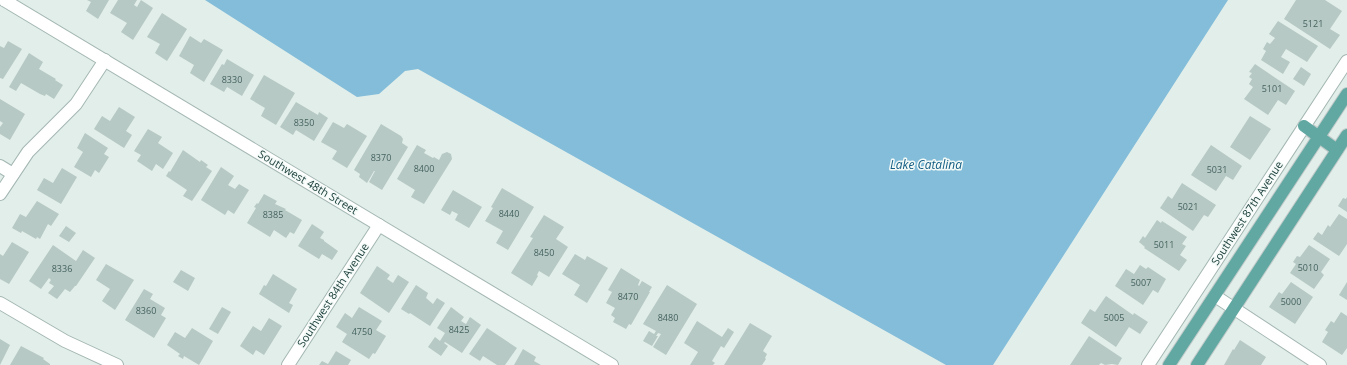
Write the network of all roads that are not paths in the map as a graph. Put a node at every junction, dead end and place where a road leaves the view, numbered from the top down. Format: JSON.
{"nodes":[{"id":1,"x":4,"y":0,"type":"edge"},
{"id":2,"x":105,"y":60,"type":"junction"},
{"id":3,"x":1347,"y":61,"type":"edge"},
{"id":4,"x":1347,"y":94,"type":"edge"},
{"id":5,"x":1304,"y":126,"type":"junction"},
{"id":6,"x":1347,"y":135,"type":"edge"},
{"id":7,"x":1319,"y":137,"type":"junction"},
{"id":8,"x":1337,"y":150,"type":"junction"},
{"id":9,"x":0,"y":166,"type":"edge"},
{"id":10,"x":13,"y":174,"type":"junction"},
{"id":11,"x":0,"y":194,"type":"edge"},
{"id":12,"x":379,"y":225,"type":"junction"},
{"id":13,"x":1215,"y":296,"type":"junction"},
{"id":14,"x":0,"y":303,"type":"edge"},
{"id":15,"x":1234,"y":308,"type":"junction"},
{"id":16,"x":117,"y":365,"type":"edge"},
{"id":17,"x":288,"y":365,"type":"edge"},
{"id":18,"x":612,"y":365,"type":"edge"},
{"id":19,"x":1148,"y":365,"type":"edge"},
{"id":20,"x":1169,"y":365,"type":"edge"},
{"id":21,"x":1197,"y":365,"type":"edge"},
{"id":22,"x":1320,"y":365,"type":"edge"}],
"edges":[{"from":1,"to":2,"type":"street","name":"Southwest 48th Street"},
{"from":2,"to":10,"type":"street"},
{"from":2,"to":12,"type":"street","name":"Southwest 48th Street"},
{"from":3,"to":5,"type":"street","name":"Southwest 87th Avenue"},
{"from":4,"to":7,"type":"main road","name":"Southwest 87th Avenue"},
{"from":5,"to":7,"type":"main road"},
{"from":5,"to":19,"type":"street","name":"Southwest 87th Avenue"},
{"from":6,"to":8,"type":"main road"},
{"from":7,"to":8,"type":"main road"},
{"from":7,"to":13,"type":"main road","name":"Southwest 87th Avenue"},
{"from":8,"to":15,"type":"main road"},
{"from":9,"to":10,"type":"street"},
{"from":10,"to":11,"type":"street"},
{"from":12,"to":17,"type":"street","name":"Southwest 84th Avenue"},
{"from":12,"to":18,"type":"street","name":"Southwest 48th Street"},
{"from":13,"to":15,"type":"street"},
{"from":13,"to":20,"type":"main road","name":"Southwest 87th Avenue"},
{"from":14,"to":16,"type":"street"},
{"from":15,"to":21,"type":"main road"},
{"from":15,"to":22,"type":"street"}]}
